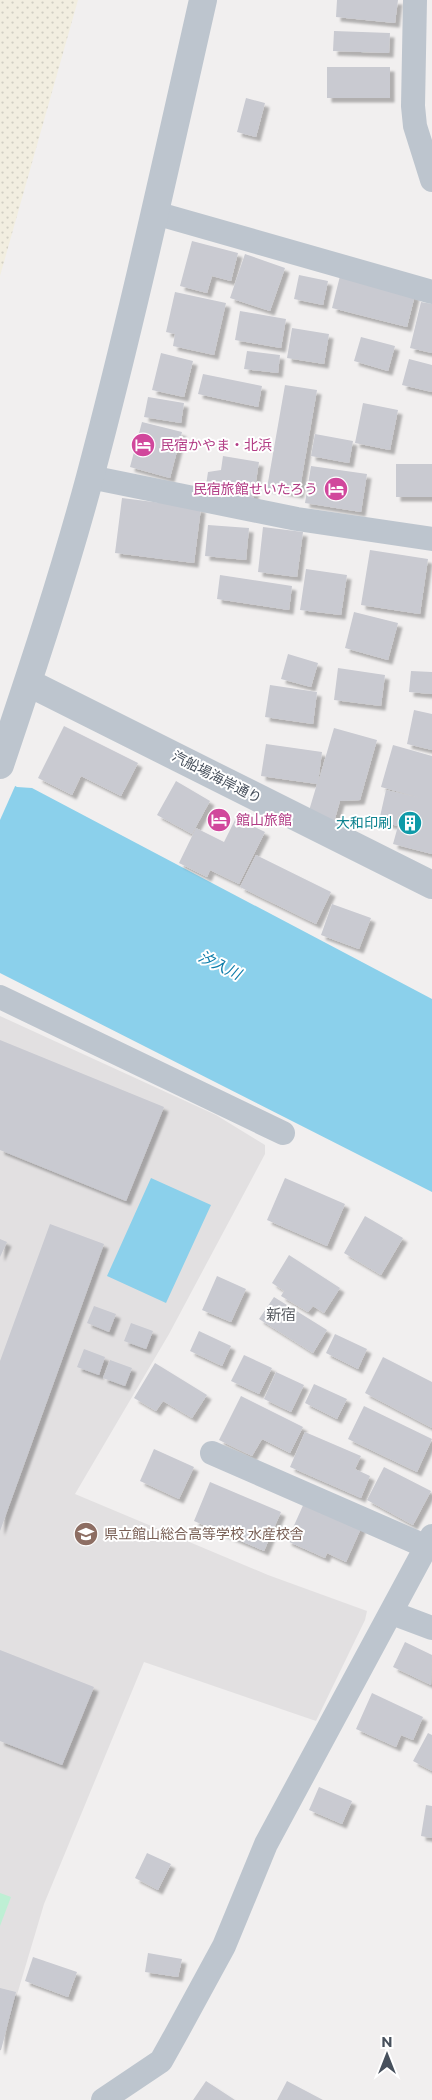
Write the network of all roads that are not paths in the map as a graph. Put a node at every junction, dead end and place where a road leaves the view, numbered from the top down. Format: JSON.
{"nodes":[{"id":1,"x":203,"y":0,"type":"edge"},
{"id":2,"x":415,"y":0,"type":"edge"},
{"id":3,"x":422,"y":108,"type":"edge"},
{"id":4,"x":432,"y":180,"type":"edge"},
{"id":5,"x":155,"y":213,"type":"junction"},
{"id":6,"x":432,"y":292,"type":"edge"},
{"id":7,"x":90,"y":477,"type":"junction"},
{"id":8,"x":432,"y":539,"type":"edge"},
{"id":9,"x":29,"y":683,"type":"junction"},
{"id":10,"x":0,"y":766,"type":"edge"},
{"id":11,"x":432,"y":885,"type":"edge"},
{"id":12,"x":0,"y":997,"type":"edge"},
{"id":13,"x":284,"y":1133,"type":"dead end"},
{"id":14,"x":212,"y":1452,"type":"dead end"},
{"id":15,"x":429,"y":1542,"type":"edge"},
{"id":16,"x":392,"y":1614,"type":"junction"},
{"id":17,"x":432,"y":1628,"type":"edge"},
{"id":18,"x":103,"y":2100,"type":"edge"}],
"edges":[{"from":1,"to":5,"type":"street"},
{"from":2,"to":3,"type":"street"},
{"from":3,"to":4,"type":"street"},
{"from":5,"to":6,"type":"street"},
{"from":5,"to":7,"type":"street"},
{"from":7,"to":8,"type":"street"},
{"from":7,"to":9,"type":"street"},
{"from":9,"to":10,"type":"street"},
{"from":9,"to":11,"type":"street","name":"汽船場海岸通り"},
{"from":12,"to":13,"type":"street"},
{"from":14,"to":15,"type":"street"},
{"from":15,"to":16,"type":"street"},
{"from":16,"to":17,"type":"street"},
{"from":16,"to":18,"type":"street"}]}
